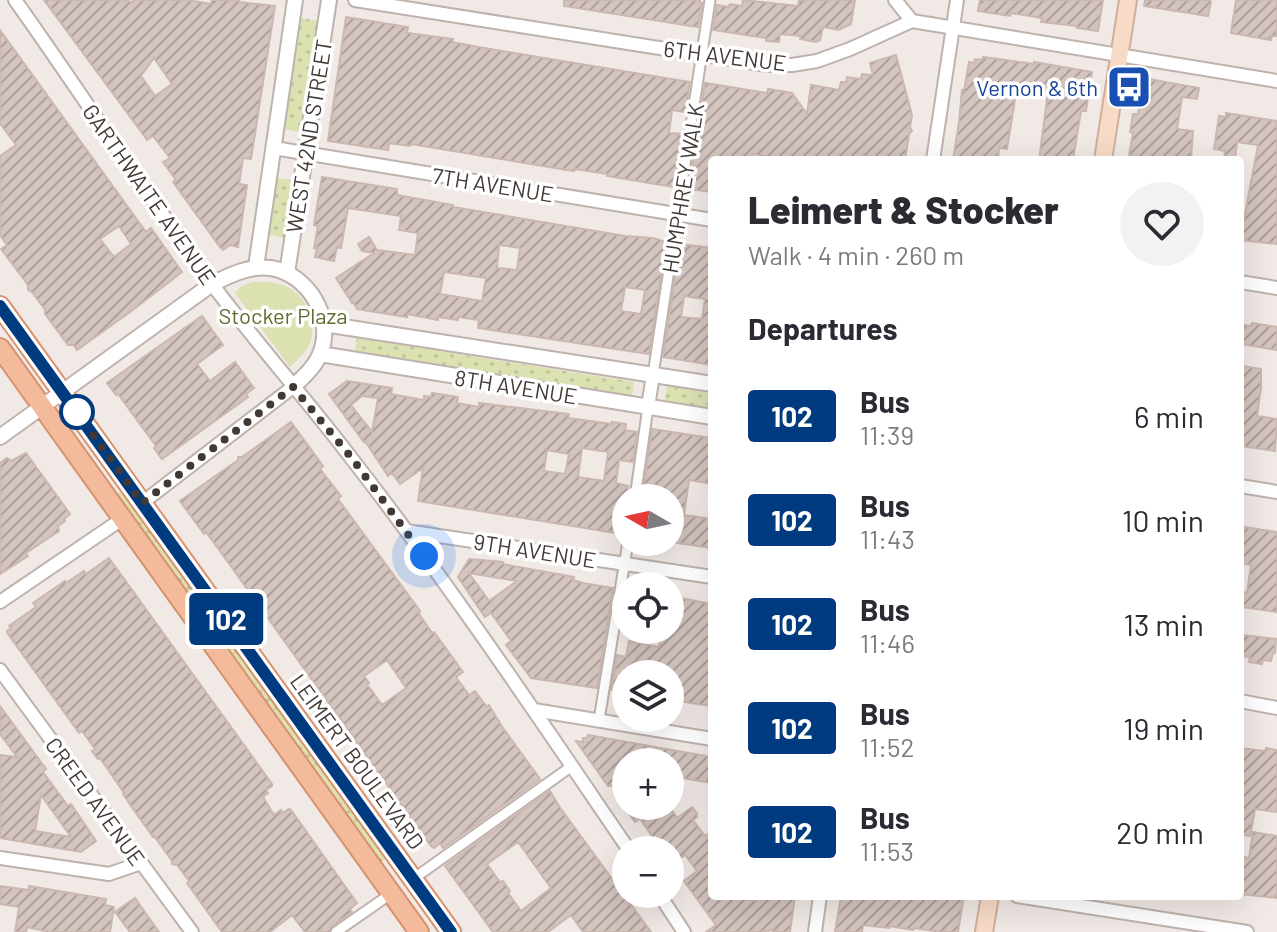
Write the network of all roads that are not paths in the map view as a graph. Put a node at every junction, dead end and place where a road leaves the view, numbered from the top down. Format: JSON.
{"nodes":[{"id":1,"x":15,"y":0,"type":"edge"},
{"id":2,"x":295,"y":0,"type":"edge"},
{"id":3,"x":329,"y":0,"type":"edge"},
{"id":4,"x":355,"y":0,"type":"edge"},
{"id":5,"x":710,"y":0,"type":"edge"},
{"id":6,"x":895,"y":0,"type":"edge"},
{"id":7,"x":957,"y":0,"type":"edge"},
{"id":8,"x":1128,"y":0,"type":"edge"},
{"id":9,"x":912,"y":21,"type":"junction"},
{"id":10,"x":953,"y":28,"type":"junction"},
{"id":11,"x":702,"y":54,"type":"junction"},
{"id":12,"x":1119,"y":55,"type":"junction"},
{"id":13,"x":1277,"y":81,"type":"edge"},
{"id":14,"x":274,"y":148,"type":"junction"},
{"id":15,"x":306,"y":153,"type":"junction"},
{"id":16,"x":934,"y":156,"type":"edge"},
{"id":17,"x":1104,"y":156,"type":"edge"},
{"id":18,"x":678,"y":214,"type":"junction"},
{"id":19,"x":708,"y":219,"type":"edge"},
{"id":20,"x":256,"y":267,"type":"junction"},
{"id":21,"x":287,"y":273,"type":"junction"},
{"id":22,"x":1244,"y":283,"type":"edge"},
{"id":23,"x":212,"y":284,"type":"junction"},
{"id":24,"x":1277,"y":288,"type":"edge"},
{"id":25,"x":0,"y":306,"type":"edge"},
{"id":26,"x":324,"y":324,"type":"junction"},
{"id":27,"x":0,"y":348,"type":"edge"},
{"id":28,"x":320,"y":354,"type":"junction"},
{"id":29,"x":653,"y":375,"type":"junction"},
{"id":30,"x":708,"y":383,"type":"edge"},
{"id":31,"x":293,"y":387,"type":"junction"},
{"id":32,"x":63,"y":392,"type":"junction"},
{"id":33,"x":42,"y":406,"type":"junction"},
{"id":34,"x":648,"y":407,"type":"junction"},
{"id":35,"x":708,"y":416,"type":"edge"},
{"id":36,"x":0,"y":437,"type":"edge"},
{"id":37,"x":637,"y":484,"type":"edge"},
{"id":38,"x":1244,"y":487,"type":"edge"},
{"id":39,"x":1277,"y":492,"type":"edge"},
{"id":40,"x":142,"y":503,"type":"junction"},
{"id":41,"x":122,"y":519,"type":"junction"},
{"id":42,"x":406,"y":531,"type":"junction"},
{"id":43,"x":626,"y":556,"type":"edge"},
{"id":44,"x":625,"y":564,"type":"junction"},
{"id":45,"x":708,"y":576,"type":"edge"},
{"id":46,"x":0,"y":602,"type":"edge"},
{"id":47,"x":0,"y":670,"type":"edge"},
{"id":48,"x":1244,"y":702,"type":"edge"},
{"id":49,"x":1277,"y":708,"type":"edge"},
{"id":50,"x":534,"y":710,"type":"junction"},
{"id":51,"x":599,"y":720,"type":"junction"},
{"id":52,"x":708,"y":738,"type":"edge"},
{"id":53,"x":572,"y":766,"type":"junction"},
{"id":54,"x":620,"y":836,"type":"edge"},
{"id":55,"x":0,"y":858,"type":"edge"},
{"id":56,"x":141,"y":863,"type":"junction"},
{"id":57,"x":402,"y":863,"type":"junction"},
{"id":58,"x":380,"y":876,"type":"junction"},
{"id":59,"x":413,"y":879,"type":"junction"},
{"id":60,"x":392,"y":893,"type":"junction"},
{"id":61,"x":819,"y":900,"type":"edge"},
{"id":62,"x":989,"y":900,"type":"edge"},
{"id":63,"x":1043,"y":900,"type":"edge"},
{"id":64,"x":668,"y":908,"type":"edge"},
{"id":65,"x":192,"y":932,"type":"edge"},
{"id":66,"x":336,"y":932,"type":"edge"},
{"id":67,"x":419,"y":932,"type":"edge"},
{"id":68,"x":451,"y":932,"type":"edge"},
{"id":69,"x":684,"y":932,"type":"edge"},
{"id":70,"x":815,"y":932,"type":"edge"},
{"id":71,"x":984,"y":932,"type":"edge"},
{"id":72,"x":1247,"y":932,"type":"edge"}],
"edges":[{"from":1,"to":23,"type":"street","name":"GARTHWAITE AVENUE"},
{"from":2,"to":14,"type":"street","name":"WEST 42ND STREET"},
{"from":3,"to":15,"type":"street","name":"WEST 42ND STREET"},
{"from":4,"to":11,"type":"street","name":"6TH AVENUE"},
{"from":5,"to":11,"type":"street","name":"HUMPHREY WALK"},
{"from":6,"to":9,"type":"street"},
{"from":7,"to":10,"type":"street"},
{"from":8,"to":12,"type":"main road"},
{"from":9,"to":10,"type":"street"},
{"from":9,"to":11,"type":"street","name":"6TH AVENUE"},
{"from":10,"to":12,"type":"street"},
{"from":10,"to":16,"type":"street"},
{"from":11,"to":18,"type":"street","name":"HUMPHREY WALK"},
{"from":12,"to":13,"type":"street"},
{"from":12,"to":17,"type":"main road"},
{"from":14,"to":15,"type":"street","name":"7TH AVENUE"},
{"from":14,"to":20,"type":"street","name":"WEST 42ND STREET"},
{"from":15,"to":18,"type":"street","name":"7TH AVENUE"},
{"from":15,"to":21,"type":"street","name":"WEST 42ND STREET"},
{"from":18,"to":19,"type":"street","name":"7TH AVENUE"},
{"from":18,"to":29,"type":"street","name":"HUMPHREY WALK"},
{"from":20,"to":21,"type":"street"},
{"from":20,"to":23,"type":"street"},
{"from":21,"to":26,"type":"street"},
{"from":22,"to":24,"type":"street"},
{"from":23,"to":31,"type":"street","name":"GARTHWAITE AVENUE"},
{"from":23,"to":32,"type":"street"},
{"from":25,"to":32,"type":"main road","name":"LEIMERT BOULEVARD"},
{"from":26,"to":28,"type":"street"},
{"from":26,"to":29,"type":"street","name":"8TH AVENUE"},
{"from":27,"to":33,"type":"main road"},
{"from":28,"to":31,"type":"street"},
{"from":28,"to":34,"type":"street","name":"8TH AVENUE"},
{"from":29,"to":30,"type":"street","name":"8TH AVENUE"},
{"from":29,"to":34,"type":"street"},
{"from":31,"to":40,"type":"street"},
{"from":31,"to":42,"type":"street","name":"GARTHWAITE AVENUE"},
{"from":32,"to":33,"type":"street"},
{"from":32,"to":40,"type":"main road","name":"LEIMERT BOULEVARD"},
{"from":33,"to":36,"type":"street"},
{"from":33,"to":41,"type":"main road"},
{"from":34,"to":35,"type":"street","name":"8TH AVENUE"},
{"from":34,"to":37,"type":"street"},
{"from":38,"to":39,"type":"street"},
{"from":40,"to":57,"type":"main road","name":"LEIMERT BOULEVARD"},
{"from":41,"to":46,"type":"street"},
{"from":41,"to":58,"type":"main road"},
{"from":42,"to":44,"type":"street","name":"9TH AVENUE"},
{"from":42,"to":50,"type":"street","name":"GARTHWAITE AVENUE"},
{"from":43,"to":44,"type":"street"},
{"from":44,"to":45,"type":"street","name":"9TH AVENUE"},
{"from":44,"to":51,"type":"street"},
{"from":47,"to":56,"type":"street","name":"CREED AVENUE"},
{"from":48,"to":49,"type":"street"},
{"from":50,"to":51,"type":"street"},
{"from":50,"to":53,"type":"street","name":"GARTHWAITE AVENUE"},
{"from":51,"to":52,"type":"street"},
{"from":53,"to":54,"type":"street","name":"GARTHWAITE AVENUE"},
{"from":53,"to":59,"type":"street"},
{"from":55,"to":56,"type":"street"},
{"from":56,"to":65,"type":"street","name":"CREED AVENUE"},
{"from":57,"to":58,"type":"main road"},
{"from":57,"to":59,"type":"main road","name":"LEIMERT BOULEVARD"},
{"from":58,"to":60,"type":"main road"},
{"from":59,"to":68,"type":"main road","name":"LEIMERT BOULEVARD"},
{"from":60,"to":66,"type":"street"},
{"from":60,"to":67,"type":"main road"},
{"from":61,"to":70,"type":"street"},
{"from":62,"to":71,"type":"main road"},
{"from":63,"to":72,"type":"street"},
{"from":64,"to":69,"type":"street"}]}
